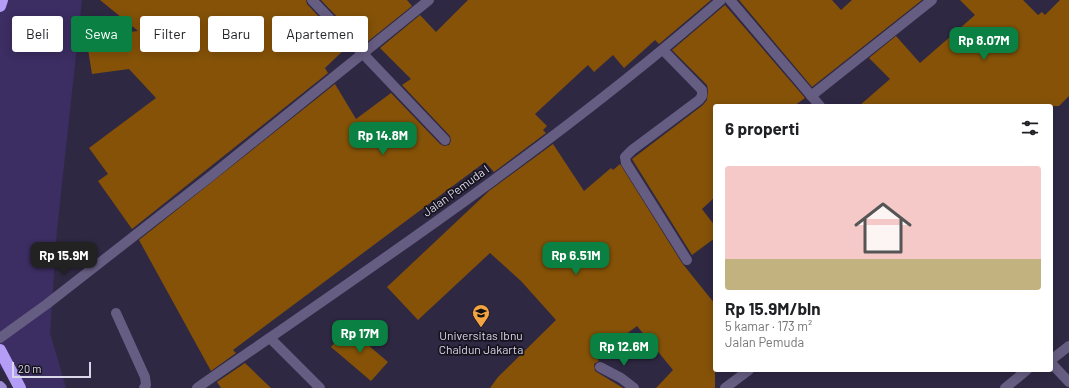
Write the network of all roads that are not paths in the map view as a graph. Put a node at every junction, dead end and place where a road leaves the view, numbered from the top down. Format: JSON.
{"nodes":[{"id":1,"x":2,"y":0,"type":"edge"},
{"id":2,"x":312,"y":0,"type":"edge"},
{"id":3,"x":428,"y":0,"type":"edge"},
{"id":4,"x":721,"y":0,"type":"edge"},
{"id":5,"x":730,"y":0,"type":"edge"},
{"id":6,"x":932,"y":0,"type":"edge"},
{"id":7,"x":0,"y":6,"type":"edge"},
{"id":8,"x":663,"y":50,"type":"junction"},
{"id":9,"x":363,"y":54,"type":"junction"},
{"id":10,"x":811,"y":96,"type":"junction"},
{"id":11,"x":818,"y":104,"type":"edge"},
{"id":12,"x":445,"y":140,"type":"dead end"},
{"id":13,"x":687,"y":260,"type":"dead end"},
{"id":14,"x":116,"y":313,"type":"dead end"},
{"id":15,"x":0,"y":338,"type":"edge"},
{"id":16,"x":270,"y":338,"type":"junction"},
{"id":17,"x":1069,"y":346,"type":"edge"},
{"id":18,"x":0,"y":350,"type":"edge"},
{"id":19,"x":1053,"y":358,"type":"edge"},
{"id":20,"x":1053,"y":365,"type":"edge"},
{"id":21,"x":600,"y":367,"type":"dead end"},
{"id":22,"x":746,"y":372,"type":"edge"},
{"id":23,"x":1024,"y":372,"type":"edge"},
{"id":24,"x":1069,"y":382,"type":"edge"},
{"id":25,"x":20,"y":388,"type":"edge"},
{"id":26,"x":144,"y":388,"type":"edge"},
{"id":27,"x":197,"y":388,"type":"edge"},
{"id":28,"x":320,"y":388,"type":"edge"},
{"id":29,"x":634,"y":388,"type":"edge"},
{"id":30,"x":725,"y":388,"type":"edge"},
{"id":31,"x":1005,"y":388,"type":"edge"}],
"edges":[{"from":1,"to":7,"type":"highway"},
{"from":2,"to":9,"type":"street"},
{"from":3,"to":9,"type":"street"},
{"from":4,"to":8,"type":"street","name":"Jalan Pemuda I"},
{"from":5,"to":10,"type":"street"},
{"from":6,"to":10,"type":"street"},
{"from":8,"to":13,"type":"street"},
{"from":8,"to":16,"type":"street","name":"Jalan Pemuda I"},
{"from":9,"to":12,"type":"street"},
{"from":9,"to":15,"type":"street"},
{"from":10,"to":11,"type":"street"},
{"from":14,"to":26,"type":"street"},
{"from":16,"to":27,"type":"street","name":"Jalan Pemuda I"},
{"from":16,"to":28,"type":"street"},
{"from":17,"to":19,"type":"street"},
{"from":18,"to":25,"type":"highway"},
{"from":20,"to":24,"type":"street"},
{"from":21,"to":29,"type":"street"},
{"from":22,"to":30,"type":"street"},
{"from":23,"to":31,"type":"street"}]}
